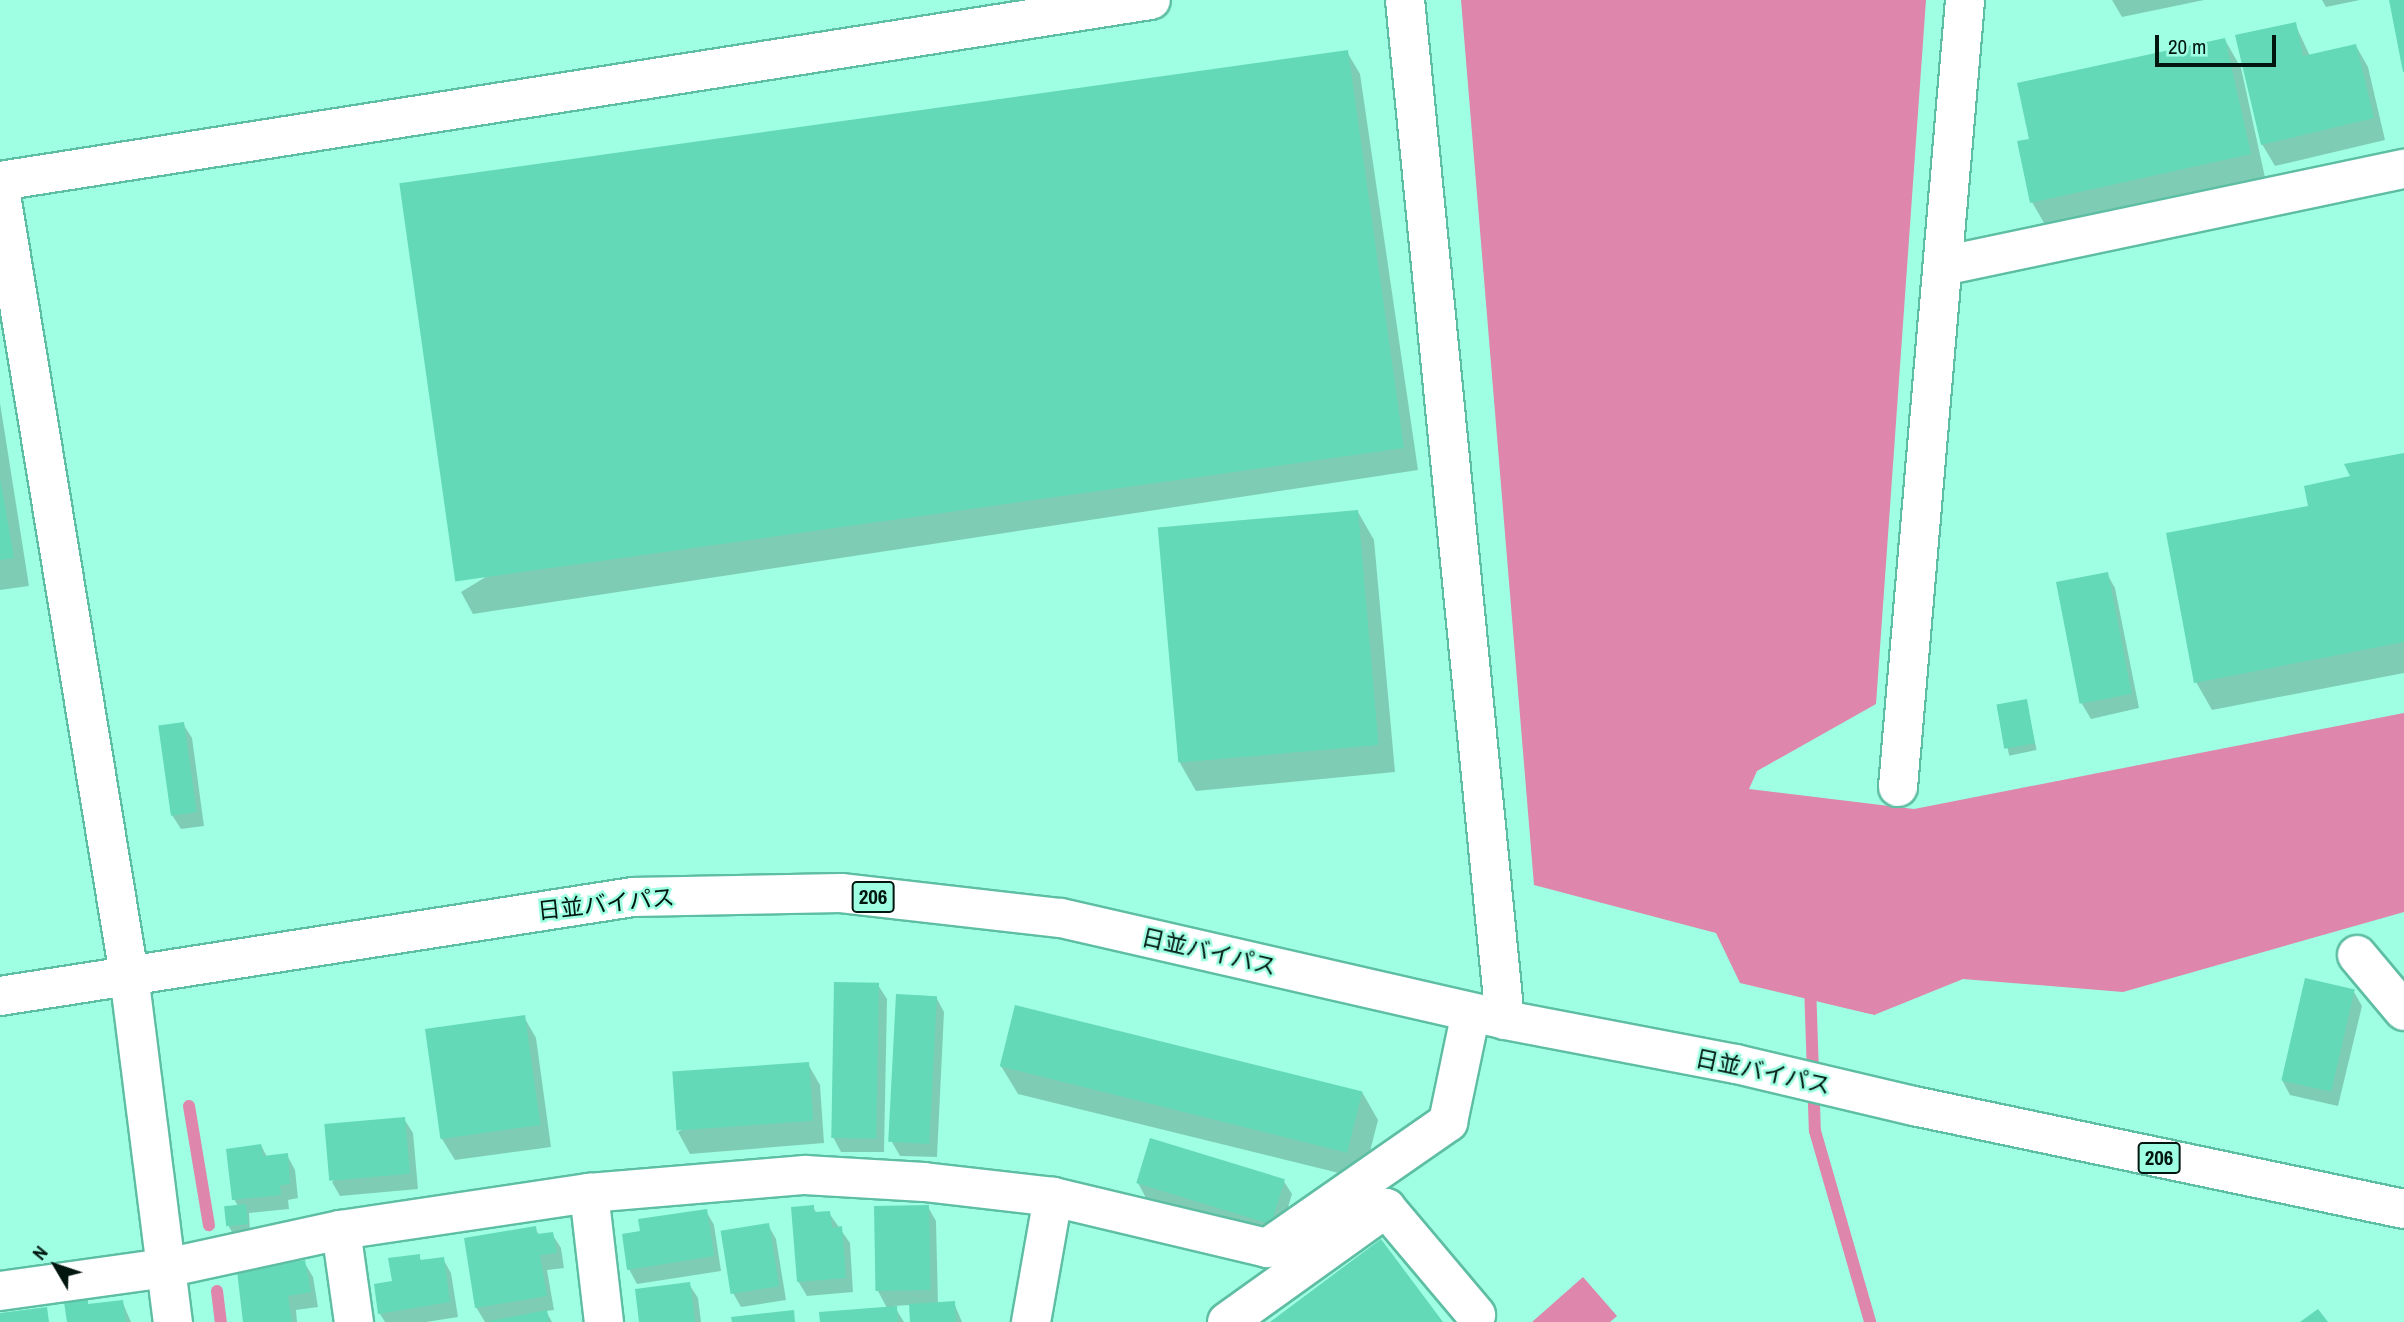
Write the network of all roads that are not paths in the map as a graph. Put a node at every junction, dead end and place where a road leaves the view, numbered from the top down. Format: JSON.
{"nodes":[{"id":1,"x":1151,"y":0,"type":"edge"},
{"id":2,"x":1405,"y":0,"type":"edge"},
{"id":3,"x":1965,"y":0,"type":"edge"},
{"id":4,"x":2404,"y":169,"type":"edge"},
{"id":5,"x":0,"y":180,"type":"edge"},
{"id":6,"x":0,"y":189,"type":"edge"},
{"id":7,"x":1943,"y":266,"type":"junction"},
{"id":8,"x":1898,"y":787,"type":"dead end"},
{"id":9,"x":2357,"y":955,"type":"dead end"},
{"id":10,"x":130,"y":975,"type":"junction"},
{"id":11,"x":0,"y":996,"type":"edge"},
{"id":12,"x":2404,"y":1011,"type":"edge"},
{"id":13,"x":1488,"y":1016,"type":"junction"},
{"id":14,"x":589,"y":1193,"type":"junction"},
{"id":15,"x":1053,"y":1197,"type":"junction"},
{"id":16,"x":2404,"y":1209,"type":"edge"},
{"id":17,"x":341,"y":1230,"type":"junction"},
{"id":18,"x":166,"y":1268,"type":"junction"},
{"id":19,"x":0,"y":1291,"type":"edge"},
{"id":20,"x":1476,"y":1315,"type":"dead end"},
{"id":21,"x":173,"y":1322,"type":"edge"},
{"id":22,"x":354,"y":1322,"type":"edge"},
{"id":23,"x":604,"y":1322,"type":"edge"},
{"id":24,"x":1031,"y":1322,"type":"edge"},
{"id":25,"x":1227,"y":1322,"type":"edge"}],
"edges":[{"from":1,"to":5,"type":"main road"},
{"from":2,"to":13,"type":"main road"},
{"from":3,"to":7,"type":"main road"},
{"from":4,"to":7,"type":"main road"},
{"from":6,"to":10,"type":"main road"},
{"from":7,"to":8,"type":"main road"},
{"from":9,"to":12,"type":"main road"},
{"from":10,"to":11,"type":"main road","name":"日並バイパス","number":"206"},
{"from":10,"to":13,"type":"main road","name":"日並バイパス","number":"206"},
{"from":10,"to":18,"type":"main road"},
{"from":13,"to":15,"type":"main road"},
{"from":13,"to":16,"type":"main road","name":"日並バイパス","number":"206"},
{"from":14,"to":15,"type":"main road"},
{"from":14,"to":17,"type":"main road"},
{"from":14,"to":23,"type":"main road"},
{"from":15,"to":24,"type":"main road"},
{"from":17,"to":18,"type":"main road"},
{"from":17,"to":22,"type":"main road"},
{"from":18,"to":19,"type":"main road"},
{"from":18,"to":21,"type":"main road"},
{"from":20,"to":25,"type":"main road"}]}
